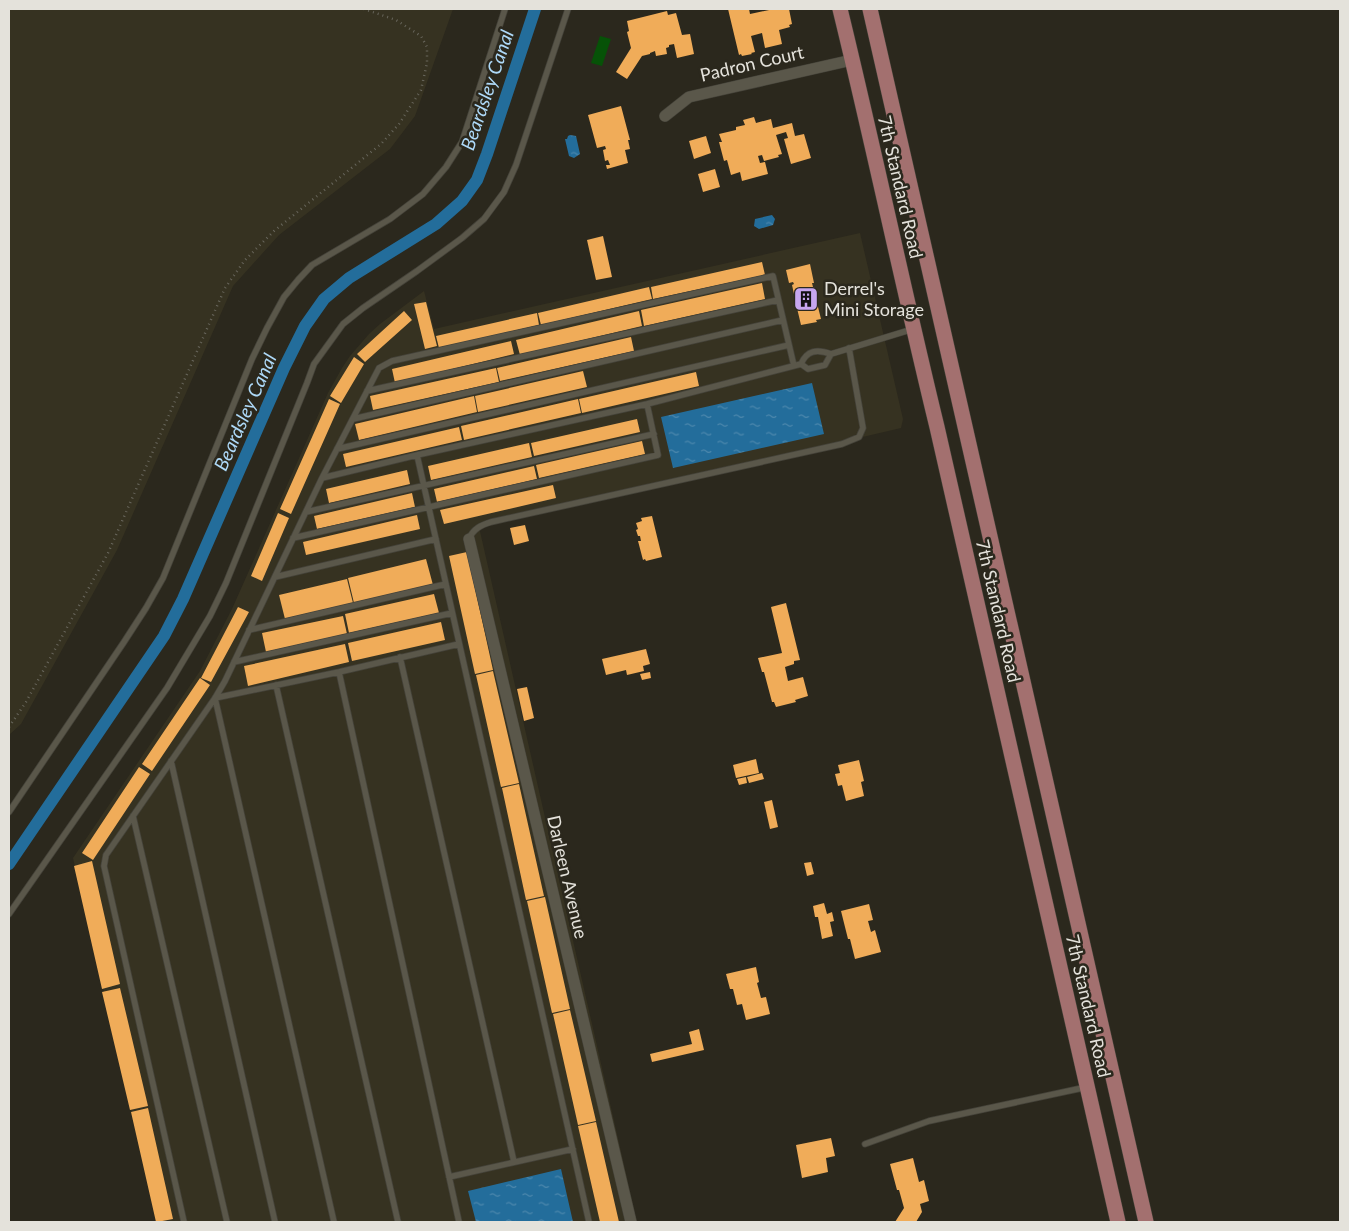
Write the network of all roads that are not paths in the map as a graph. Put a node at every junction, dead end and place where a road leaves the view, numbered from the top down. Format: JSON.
{"nodes":[{"id":1,"x":505,"y":9,"type":"edge"},
{"id":2,"x":568,"y":9,"type":"edge"},
{"id":3,"x":840,"y":9,"type":"edge"},
{"id":4,"x":870,"y":9,"type":"edge"},
{"id":5,"x":852,"y":60,"type":"junction"},
{"id":6,"x":665,"y":116,"type":"dead end"},
{"id":7,"x":778,"y":300,"type":"junction"},
{"id":8,"x":783,"y":320,"type":"junction"},
{"id":9,"x":913,"y":329,"type":"junction"},
{"id":10,"x":789,"y":345,"type":"junction"},
{"id":11,"x":849,"y":348,"type":"junction"},
{"id":12,"x":831,"y":354,"type":"junction"},
{"id":13,"x":801,"y":364,"type":"junction"},
{"id":14,"x":794,"y":366,"type":"junction"},
{"id":15,"x":367,"y":391,"type":"junction"},
{"id":16,"x":647,"y":404,"type":"junction"},
{"id":17,"x":353,"y":419,"type":"junction"},
{"id":18,"x":654,"y":434,"type":"junction"},
{"id":19,"x":337,"y":449,"type":"junction"},
{"id":20,"x":417,"y":455,"type":"junction"},
{"id":21,"x":322,"y":478,"type":"junction"},
{"id":22,"x":424,"y":485,"type":"junction"},
{"id":23,"x":429,"y":508,"type":"junction"},
{"id":24,"x":306,"y":512,"type":"junction"},
{"id":25,"x":293,"y":538,"type":"junction"},
{"id":26,"x":436,"y":539,"type":"junction"},
{"id":27,"x":469,"y":539,"type":"joint"},
{"id":28,"x":275,"y":577,"type":"junction"},
{"id":29,"x":446,"y":584,"type":"junction"},
{"id":30,"x":452,"y":613,"type":"junction"},
{"id":31,"x":249,"y":630,"type":"junction"},
{"id":32,"x":459,"y":644,"type":"junction"},
{"id":33,"x":400,"y":658,"type":"junction"},
{"id":34,"x":234,"y":662,"type":"junction"},
{"id":35,"x":338,"y":672,"type":"junction"},
{"id":36,"x":276,"y":685,"type":"junction"},
{"id":37,"x":215,"y":698,"type":"junction"},
{"id":38,"x":171,"y":761,"type":"junction"},
{"id":39,"x":9,"y":812,"type":"edge"},
{"id":40,"x":133,"y":816,"type":"junction"},
{"id":41,"x":9,"y":914,"type":"edge"},
{"id":42,"x":1087,"y":1087,"type":"junction"},
{"id":43,"x":865,"y":1144,"type":"dead end"},
{"id":44,"x":573,"y":1149,"type":"junction"},
{"id":45,"x":514,"y":1162,"type":"junction"},
{"id":46,"x":450,"y":1177,"type":"junction"},
{"id":47,"x":184,"y":1222,"type":"edge"},
{"id":48,"x":228,"y":1222,"type":"edge"},
{"id":49,"x":275,"y":1222,"type":"edge"},
{"id":50,"x":334,"y":1222,"type":"edge"},
{"id":51,"x":398,"y":1222,"type":"edge"},
{"id":52,"x":460,"y":1222,"type":"edge"},
{"id":53,"x":589,"y":1222,"type":"edge"},
{"id":54,"x":631,"y":1222,"type":"edge"},
{"id":55,"x":1118,"y":1222,"type":"edge"},
{"id":56,"x":1146,"y":1222,"type":"edge"}],
"edges":[{"from":1,"to":39,"type":"lane"},
{"from":2,"to":41,"type":"lane"},
{"from":3,"to":5,"type":"main road","name":"7th Standard Road"},
{"from":4,"to":56,"type":"main road","name":"7th Standard Road"},
{"from":5,"to":6,"type":"street","name":"Padron Court"},
{"from":5,"to":9,"type":"main road","name":"7th Standard Road"},
{"from":7,"to":8,"type":"lane"},
{"from":7,"to":15,"type":"lane"},
{"from":7,"to":15,"type":"lane"},
{"from":8,"to":10,"type":"lane"},
{"from":8,"to":17,"type":"lane"},
{"from":9,"to":11,"type":"lane"},
{"from":9,"to":42,"type":"main road","name":"7th Standard Road"},
{"from":10,"to":14,"type":"lane"},
{"from":10,"to":19,"type":"lane"},
{"from":11,"to":12,"type":"lane"},
{"from":11,"to":27,"type":"lane"},
{"from":12,"to":13,"type":"lane"},
{"from":12,"to":13,"type":"lane"},
{"from":13,"to":14,"type":"lane"},
{"from":14,"to":16,"type":"lane"},
{"from":15,"to":17,"type":"lane"},
{"from":16,"to":18,"type":"lane"},
{"from":16,"to":20,"type":"lane"},
{"from":17,"to":19,"type":"lane"},
{"from":18,"to":22,"type":"lane"},
{"from":18,"to":23,"type":"lane"},
{"from":19,"to":21,"type":"lane"},
{"from":20,"to":21,"type":"lane"},
{"from":20,"to":22,"type":"lane"},
{"from":21,"to":24,"type":"lane"},
{"from":22,"to":23,"type":"lane"},
{"from":22,"to":24,"type":"lane"},
{"from":23,"to":25,"type":"lane"},
{"from":23,"to":26,"type":"lane"},
{"from":24,"to":25,"type":"lane"},
{"from":25,"to":28,"type":"lane"},
{"from":26,"to":28,"type":"lane"},
{"from":26,"to":29,"type":"lane"},
{"from":27,"to":54,"type":"street","name":"Darleen Avenue"},
{"from":28,"to":31,"type":"lane"},
{"from":29,"to":30,"type":"lane"},
{"from":29,"to":31,"type":"lane"},
{"from":30,"to":32,"type":"lane"},
{"from":30,"to":34,"type":"lane"},
{"from":31,"to":34,"type":"lane"},
{"from":32,"to":33,"type":"lane"},
{"from":32,"to":44,"type":"lane"},
{"from":33,"to":35,"type":"lane"},
{"from":33,"to":45,"type":"lane"},
{"from":34,"to":37,"type":"lane"},
{"from":35,"to":36,"type":"lane"},
{"from":35,"to":46,"type":"lane"},
{"from":36,"to":37,"type":"lane"},
{"from":36,"to":51,"type":"lane"},
{"from":37,"to":38,"type":"lane"},
{"from":37,"to":50,"type":"lane"},
{"from":38,"to":40,"type":"lane"},
{"from":38,"to":49,"type":"lane"},
{"from":40,"to":47,"type":"lane"},
{"from":40,"to":48,"type":"lane"},
{"from":42,"to":43,"type":"lane"},
{"from":42,"to":55,"type":"main road","name":"7th Standard Road"},
{"from":44,"to":45,"type":"lane"},
{"from":44,"to":53,"type":"lane"},
{"from":45,"to":46,"type":"lane"},
{"from":46,"to":52,"type":"lane"}]}
